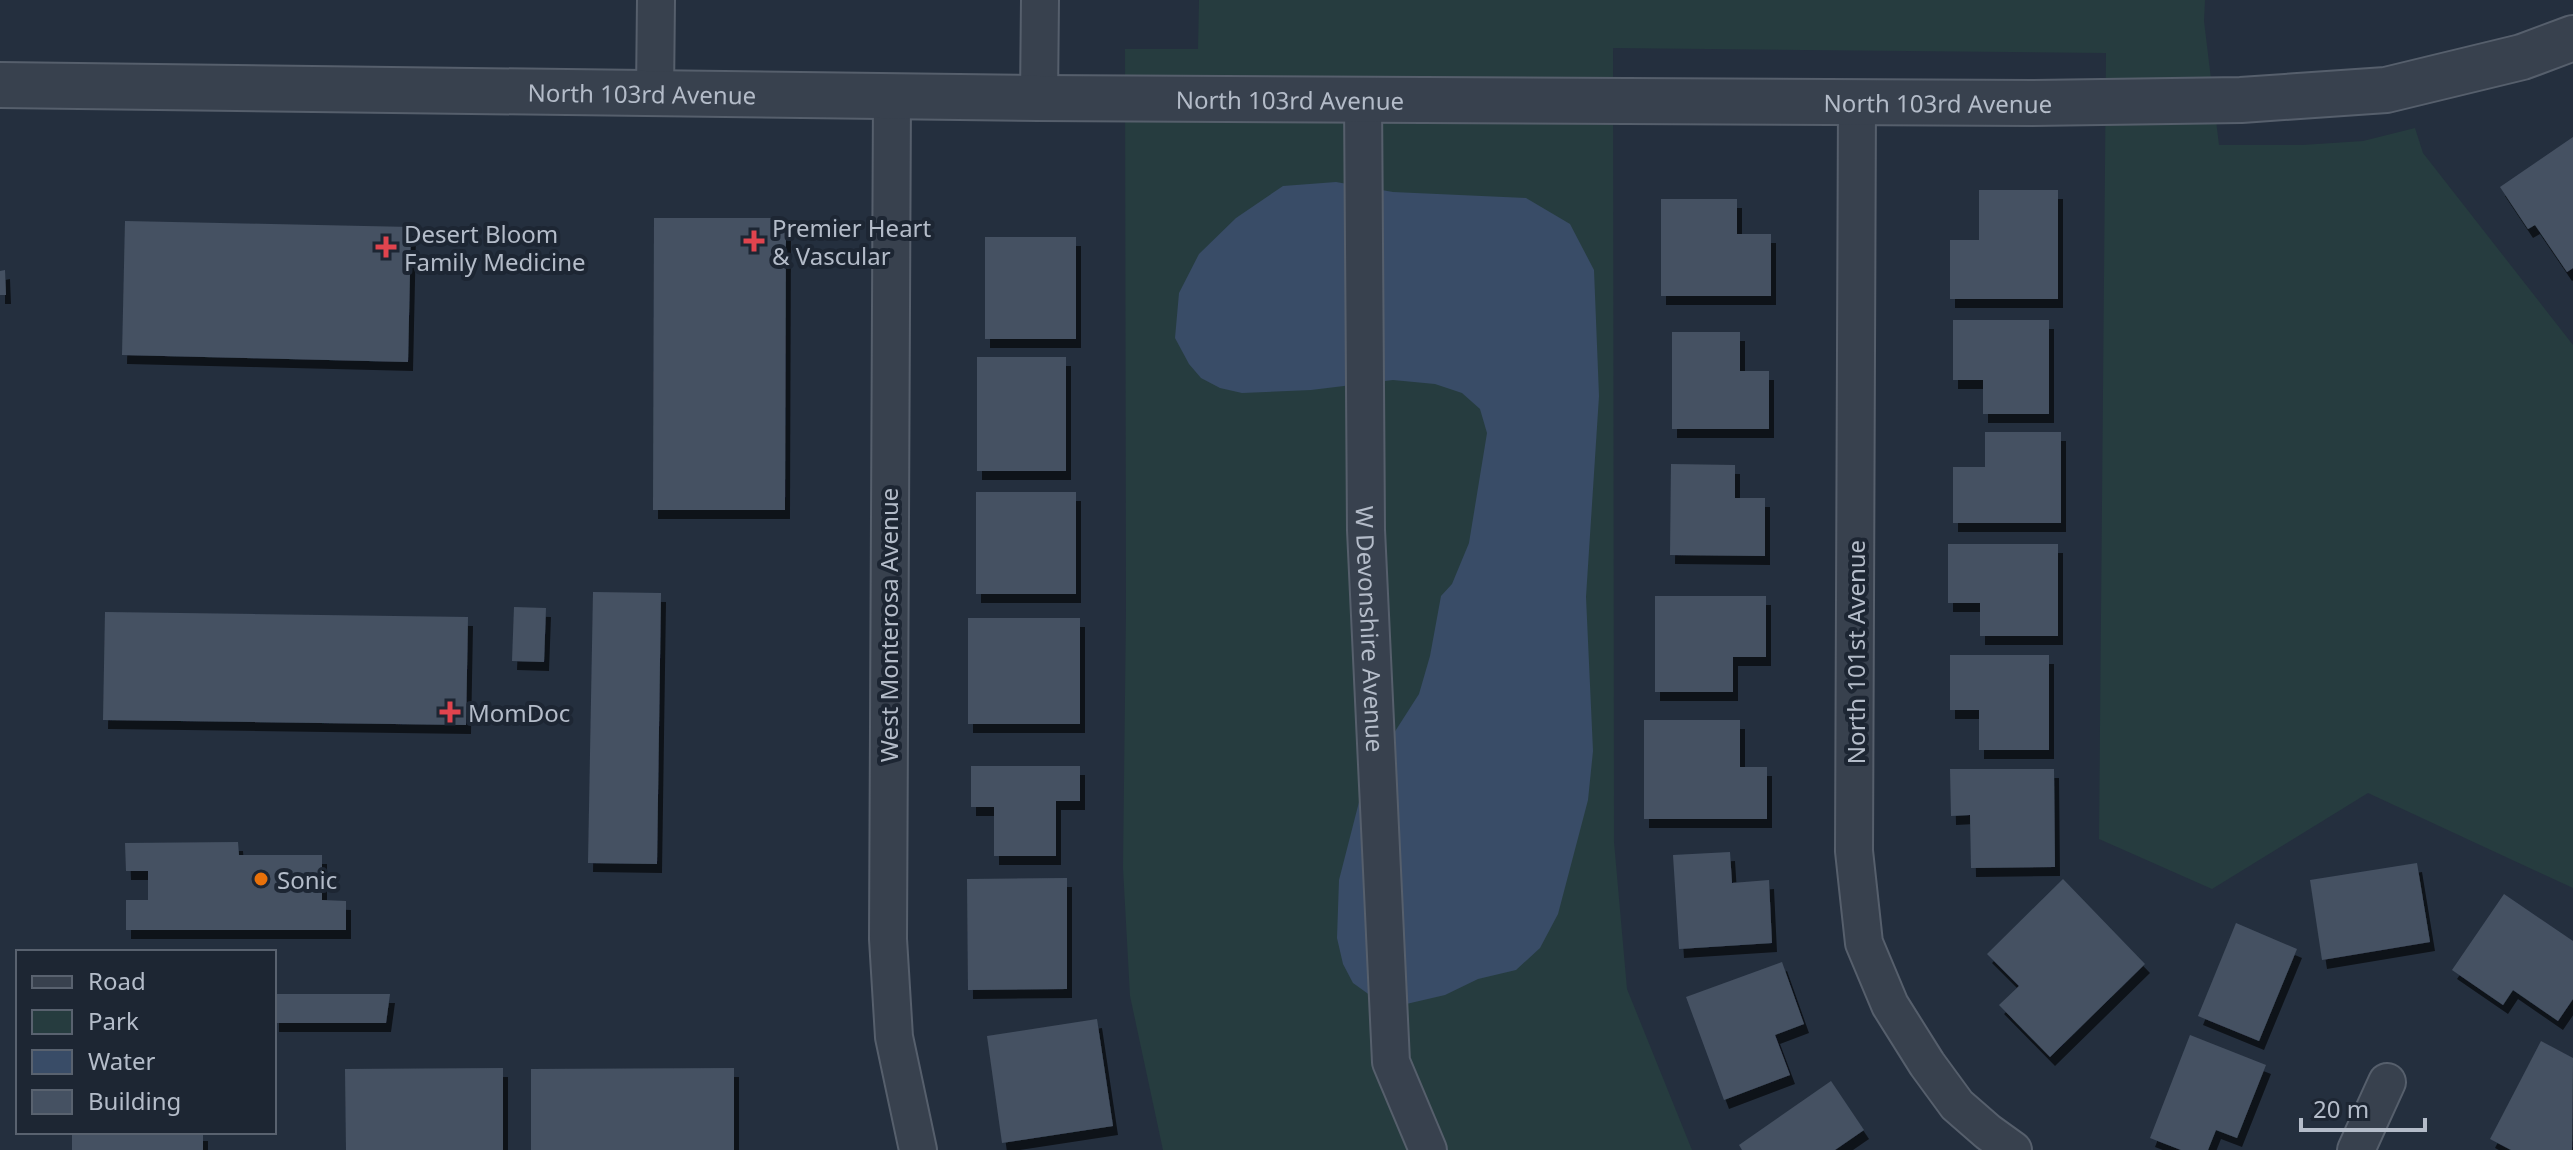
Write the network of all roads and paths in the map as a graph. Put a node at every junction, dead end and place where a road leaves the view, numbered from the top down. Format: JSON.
{"nodes":[{"id":1,"x":656,"y":0,"type":"edge"},
{"id":2,"x":1040,"y":0,"type":"edge"},
{"id":3,"x":2573,"y":38,"type":"edge"},
{"id":4,"x":0,"y":85,"type":"edge"},
{"id":5,"x":655,"y":93,"type":"junction"},
{"id":6,"x":892,"y":96,"type":"junction"},
{"id":7,"x":1039,"y":98,"type":"junction"},
{"id":8,"x":1363,"y":99,"type":"junction"},
{"id":9,"x":1857,"y":102,"type":"junction"},
{"id":10,"x":2387,"y":1082,"type":"dead end"},
{"id":11,"x":918,"y":1150,"type":"edge"},
{"id":12,"x":1428,"y":1150,"type":"edge"},
{"id":13,"x":2013,"y":1150,"type":"edge"},
{"id":14,"x":2356,"y":1150,"type":"edge"}],
"edges":[{"from":1,"to":5,"type":"street"},
{"from":2,"to":7,"type":"street"},
{"from":3,"to":9,"type":"street","name":"North 103rd Avenue"},
{"from":4,"to":5,"type":"street","name":"North 103rd Avenue"},
{"from":5,"to":6,"type":"street","name":"North 103rd Avenue"},
{"from":6,"to":7,"type":"street","name":"North 103rd Avenue"},
{"from":6,"to":11,"type":"street","name":"West Monterosa Avenue"},
{"from":7,"to":8,"type":"street","name":"North 103rd Avenue"},
{"from":8,"to":9,"type":"street","name":"North 103rd Avenue"},
{"from":8,"to":12,"type":"street","name":"W Devonshire Avenue"},
{"from":9,"to":13,"type":"street","name":"North 101st Avenue"},
{"from":10,"to":14,"type":"street"}]}
